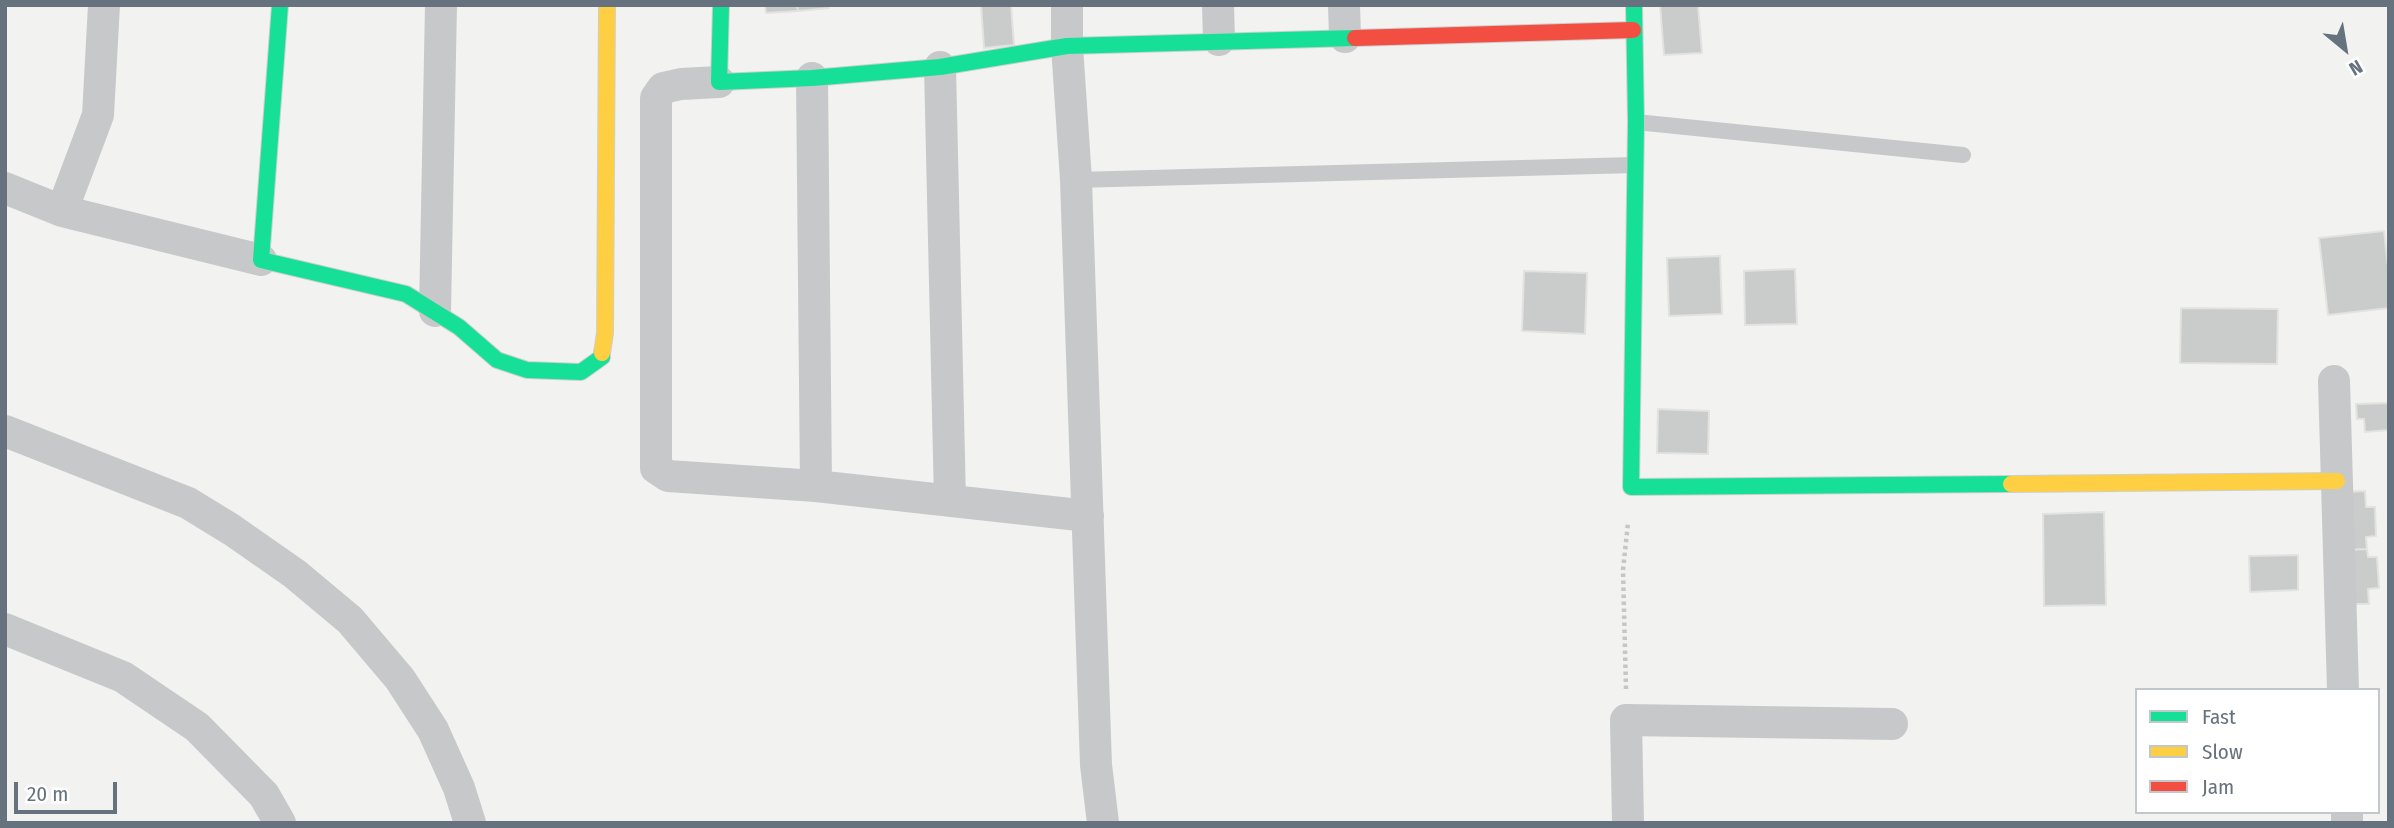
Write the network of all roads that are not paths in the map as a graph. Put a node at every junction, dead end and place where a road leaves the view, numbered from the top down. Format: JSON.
{"nodes":[{"id":1,"x":104,"y":5,"type":"edge"},
{"id":2,"x":279,"y":5,"type":"edge"},
{"id":3,"x":441,"y":5,"type":"edge"},
{"id":4,"x":607,"y":5,"type":"edge"},
{"id":5,"x":721,"y":5,"type":"edge"},
{"id":6,"x":1067,"y":5,"type":"edge"},
{"id":7,"x":1218,"y":5,"type":"edge"},
{"id":8,"x":1344,"y":5,"type":"edge"},
{"id":9,"x":1634,"y":5,"type":"edge"},
{"id":10,"x":1633,"y":30,"type":"junction"},
{"id":11,"x":1345,"y":37,"type":"junction"},
{"id":12,"x":1219,"y":40,"type":"junction"},
{"id":13,"x":1067,"y":46,"type":"junction"},
{"id":14,"x":940,"y":67,"type":"junction"},
{"id":15,"x":812,"y":78,"type":"junction"},
{"id":16,"x":719,"y":82,"type":"junction"},
{"id":17,"x":1636,"y":122,"type":"junction"},
{"id":18,"x":1963,"y":155,"type":"dead end"},
{"id":19,"x":1633,"y":166,"type":"junction"},
{"id":20,"x":1076,"y":180,"type":"junction"},
{"id":21,"x":5,"y":188,"type":"edge"},
{"id":22,"x":62,"y":211,"type":"junction"},
{"id":23,"x":261,"y":260,"type":"junction"},
{"id":24,"x":435,"y":312,"type":"junction"},
{"id":25,"x":2334,"y":381,"type":"dead end"},
{"id":26,"x":5,"y":431,"type":"edge"},
{"id":27,"x":2337,"y":481,"type":"junction"},
{"id":28,"x":816,"y":486,"type":"junction"},
{"id":29,"x":950,"y":501,"type":"junction"},
{"id":30,"x":1088,"y":516,"type":"junction"},
{"id":31,"x":5,"y":629,"type":"edge"},
{"id":32,"x":2343,"y":688,"type":"edge"},
{"id":33,"x":1892,"y":724,"type":"dead end"},
{"id":34,"x":280,"y":823,"type":"edge"},
{"id":35,"x":470,"y":823,"type":"edge"},
{"id":36,"x":1103,"y":823,"type":"edge"},
{"id":37,"x":1628,"y":823,"type":"edge"}],
"edges":[{"from":1,"to":22,"type":"street"},
{"from":2,"to":23,"type":"street"},
{"from":3,"to":24,"type":"street"},
{"from":4,"to":24,"type":"street"},
{"from":5,"to":16,"type":"street"},
{"from":6,"to":13,"type":"street"},
{"from":7,"to":12,"type":"street"},
{"from":8,"to":11,"type":"street"},
{"from":9,"to":10,"type":"street"},
{"from":10,"to":11,"type":"street"},
{"from":10,"to":17,"type":"street"},
{"from":11,"to":12,"type":"street"},
{"from":12,"to":13,"type":"street"},
{"from":13,"to":14,"type":"street"},
{"from":13,"to":20,"type":"street"},
{"from":14,"to":15,"type":"street"},
{"from":14,"to":29,"type":"street"},
{"from":15,"to":16,"type":"street"},
{"from":15,"to":28,"type":"street"},
{"from":16,"to":28,"type":"street"},
{"from":17,"to":18,"type":"lane"},
{"from":17,"to":19,"type":"street"},
{"from":19,"to":20,"type":"lane"},
{"from":19,"to":27,"type":"street"},
{"from":20,"to":30,"type":"street"},
{"from":21,"to":22,"type":"street"},
{"from":22,"to":23,"type":"street"},
{"from":23,"to":24,"type":"street"},
{"from":25,"to":27,"type":"street"},
{"from":26,"to":35,"type":"street"},
{"from":27,"to":32,"type":"street"},
{"from":28,"to":29,"type":"street"},
{"from":29,"to":30,"type":"street"},
{"from":30,"to":36,"type":"street"},
{"from":31,"to":34,"type":"street"},
{"from":33,"to":37,"type":"street"}]}
